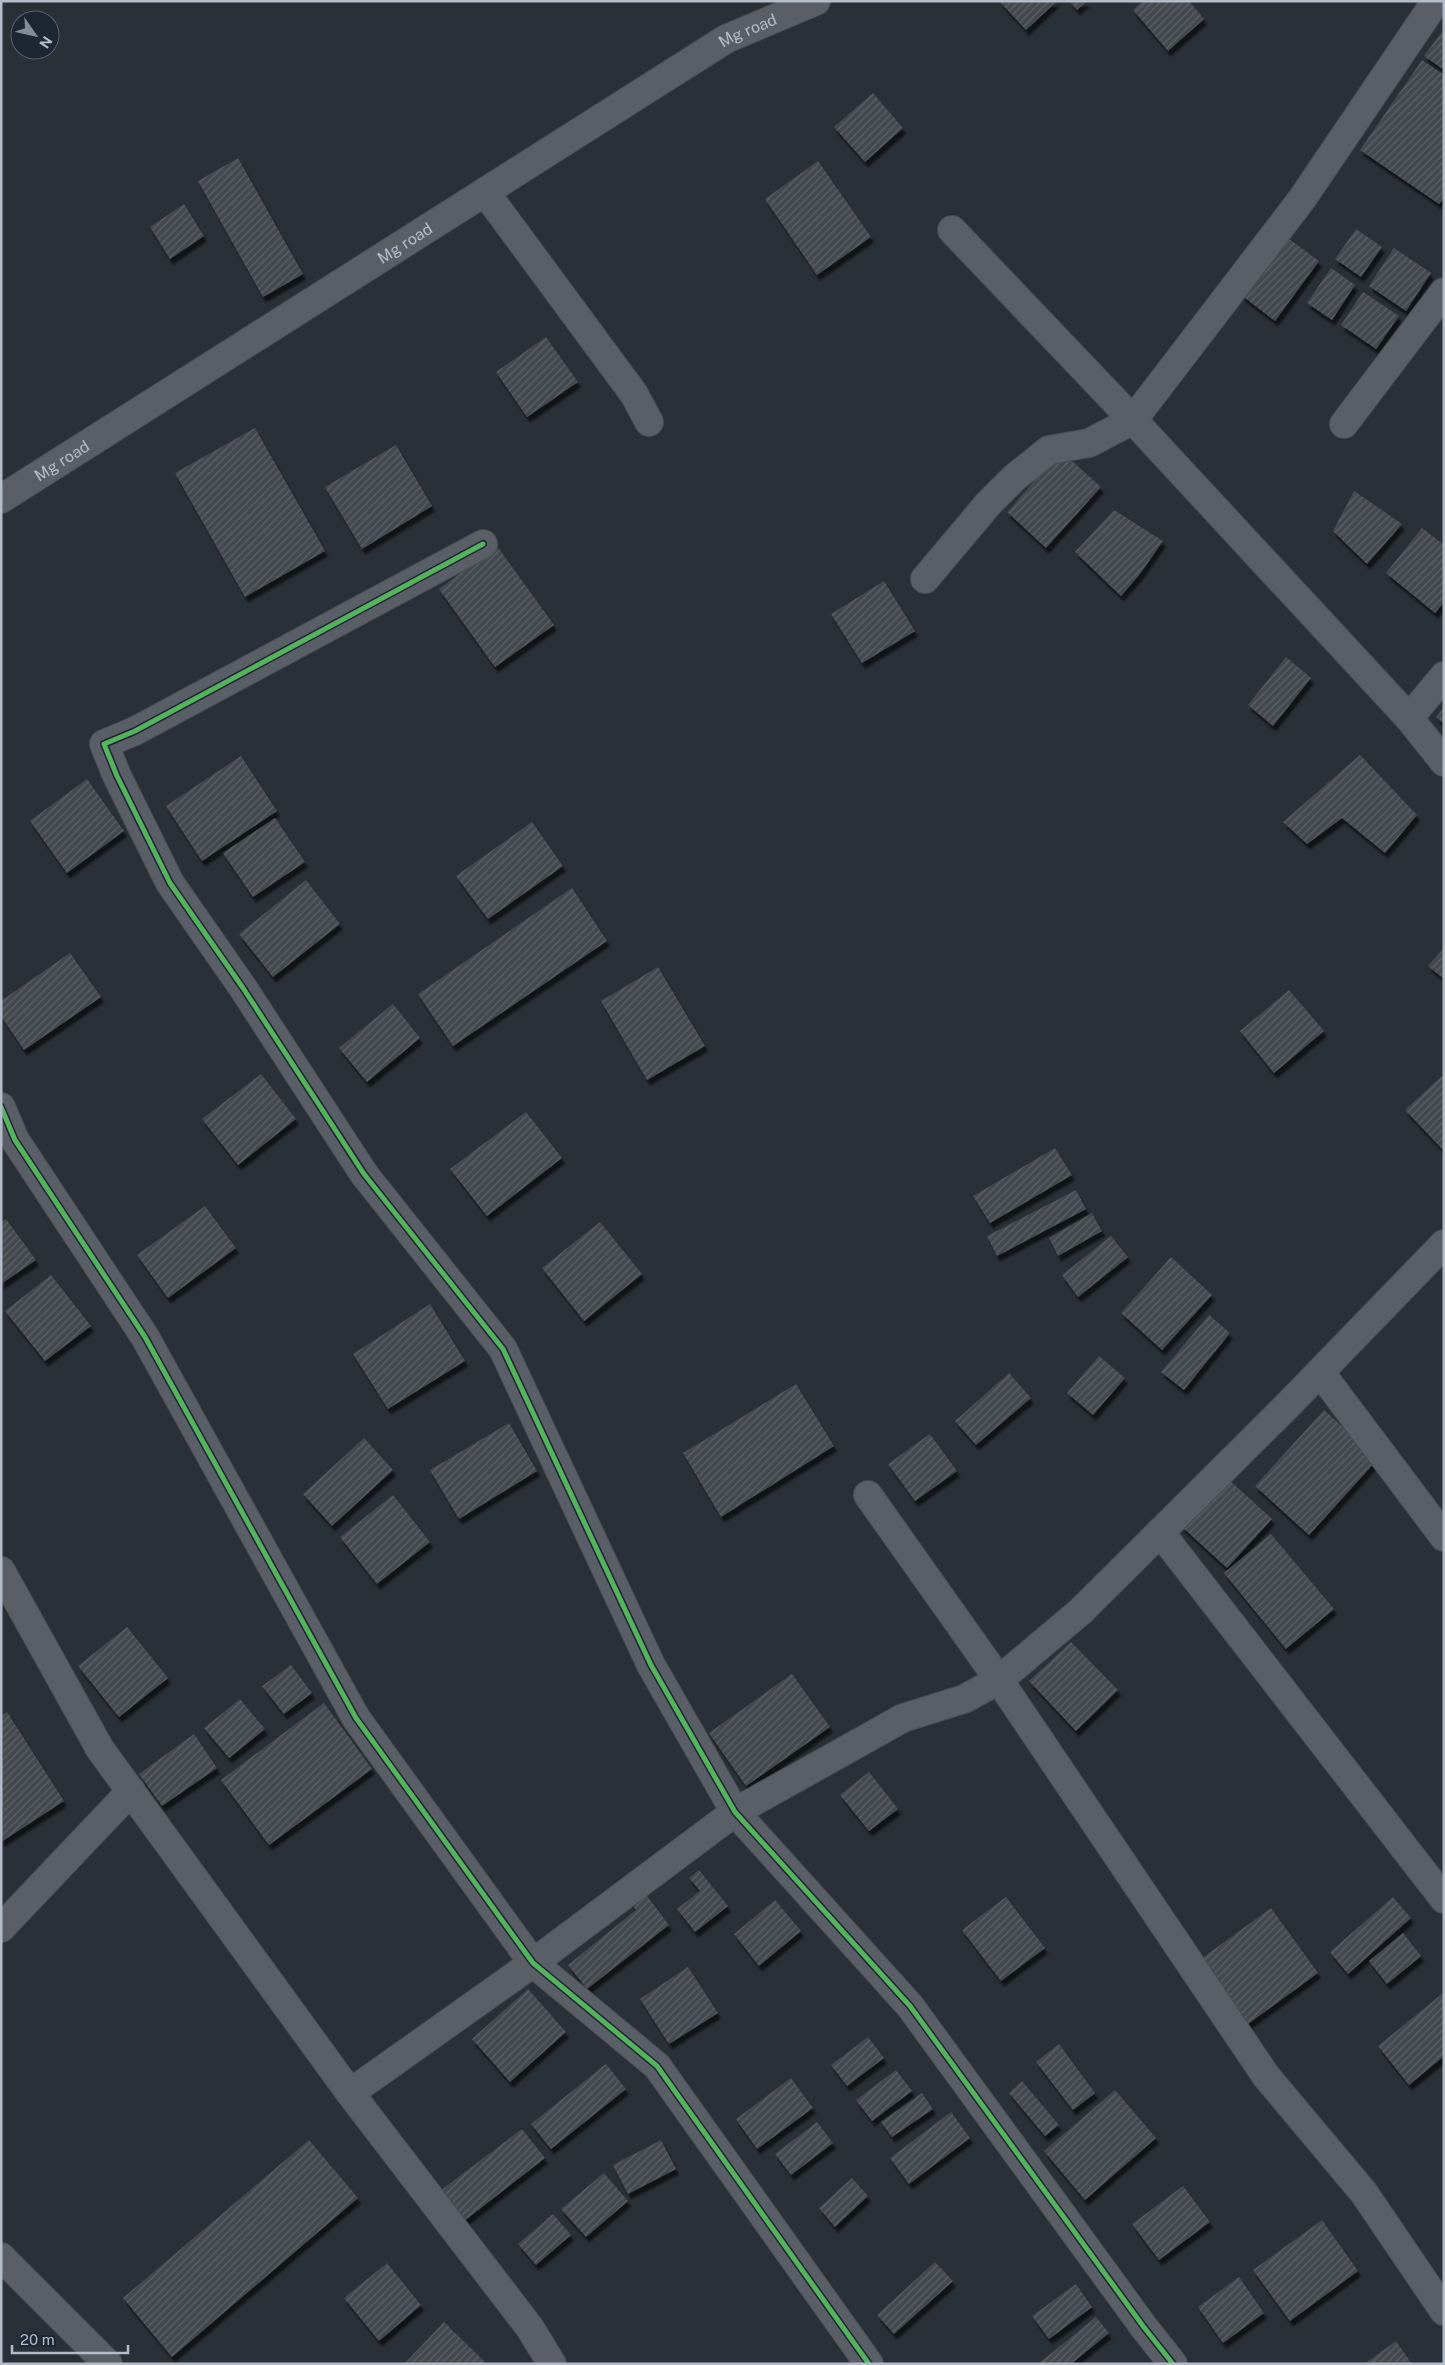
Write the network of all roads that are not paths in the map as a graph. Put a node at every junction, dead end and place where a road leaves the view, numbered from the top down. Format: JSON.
{"nodes":[{"id":1,"x":816,"y":1,"type":"edge"},
{"id":2,"x":1436,"y":1,"type":"edge"},
{"id":3,"x":485,"y":192,"type":"junction"},
{"id":4,"x":952,"y":230,"type":"dead end"},
{"id":5,"x":1444,"y":292,"type":"edge"},
{"id":6,"x":1133,"y":420,"type":"junction"},
{"id":7,"x":649,"y":422,"type":"dead end"},
{"id":8,"x":1344,"y":424,"type":"dead end"},
{"id":9,"x":1,"y":499,"type":"edge"},
{"id":10,"x":483,"y":544,"type":"dead end"},
{"id":11,"x":925,"y":579,"type":"dead end"},
{"id":12,"x":1444,"y":676,"type":"edge"},
{"id":13,"x":1409,"y":718,"type":"junction"},
{"id":14,"x":1444,"y":762,"type":"edge"},
{"id":15,"x":1,"y":1107,"type":"edge"},
{"id":16,"x":1444,"y":1244,"type":"edge"},
{"id":17,"x":1320,"y":1372,"type":"junction"},
{"id":18,"x":868,"y":1495,"type":"dead end"},
{"id":19,"x":1160,"y":1532,"type":"junction"},
{"id":20,"x":1444,"y":1537,"type":"edge"},
{"id":21,"x":1,"y":1571,"type":"edge"},
{"id":22,"x":999,"y":1680,"type":"junction"},
{"id":23,"x":131,"y":1791,"type":"junction"},
{"id":24,"x":735,"y":1812,"type":"junction"},
{"id":25,"x":1444,"y":1899,"type":"edge"},
{"id":26,"x":1,"y":1928,"type":"edge"},
{"id":27,"x":534,"y":1963,"type":"junction"},
{"id":28,"x":350,"y":2093,"type":"junction"},
{"id":29,"x":1,"y":2257,"type":"edge"},
{"id":30,"x":1444,"y":2311,"type":"edge"},
{"id":31,"x":108,"y":2364,"type":"edge"},
{"id":32,"x":552,"y":2364,"type":"edge"},
{"id":33,"x":869,"y":2364,"type":"edge"},
{"id":34,"x":1173,"y":2364,"type":"edge"}],
"edges":[{"from":1,"to":3,"type":"street","name":"Mg road"},
{"from":2,"to":6,"type":"street"},
{"from":3,"to":7,"type":"street"},
{"from":3,"to":9,"type":"street","name":"Mg road"},
{"from":4,"to":6,"type":"street"},
{"from":5,"to":8,"type":"street"},
{"from":6,"to":11,"type":"street"},
{"from":6,"to":13,"type":"street"},
{"from":10,"to":24,"type":"street"},
{"from":12,"to":13,"type":"street"},
{"from":13,"to":14,"type":"street"},
{"from":15,"to":27,"type":"street"},
{"from":16,"to":17,"type":"street"},
{"from":17,"to":19,"type":"street"},
{"from":17,"to":20,"type":"street"},
{"from":18,"to":22,"type":"street"},
{"from":19,"to":22,"type":"street"},
{"from":19,"to":25,"type":"street"},
{"from":21,"to":23,"type":"street"},
{"from":22,"to":24,"type":"street"},
{"from":22,"to":30,"type":"street"},
{"from":23,"to":26,"type":"street"},
{"from":23,"to":28,"type":"street"},
{"from":24,"to":27,"type":"street"},
{"from":24,"to":34,"type":"street"},
{"from":27,"to":28,"type":"street"},
{"from":27,"to":33,"type":"street"},
{"from":28,"to":32,"type":"street"},
{"from":29,"to":31,"type":"street"}]}
